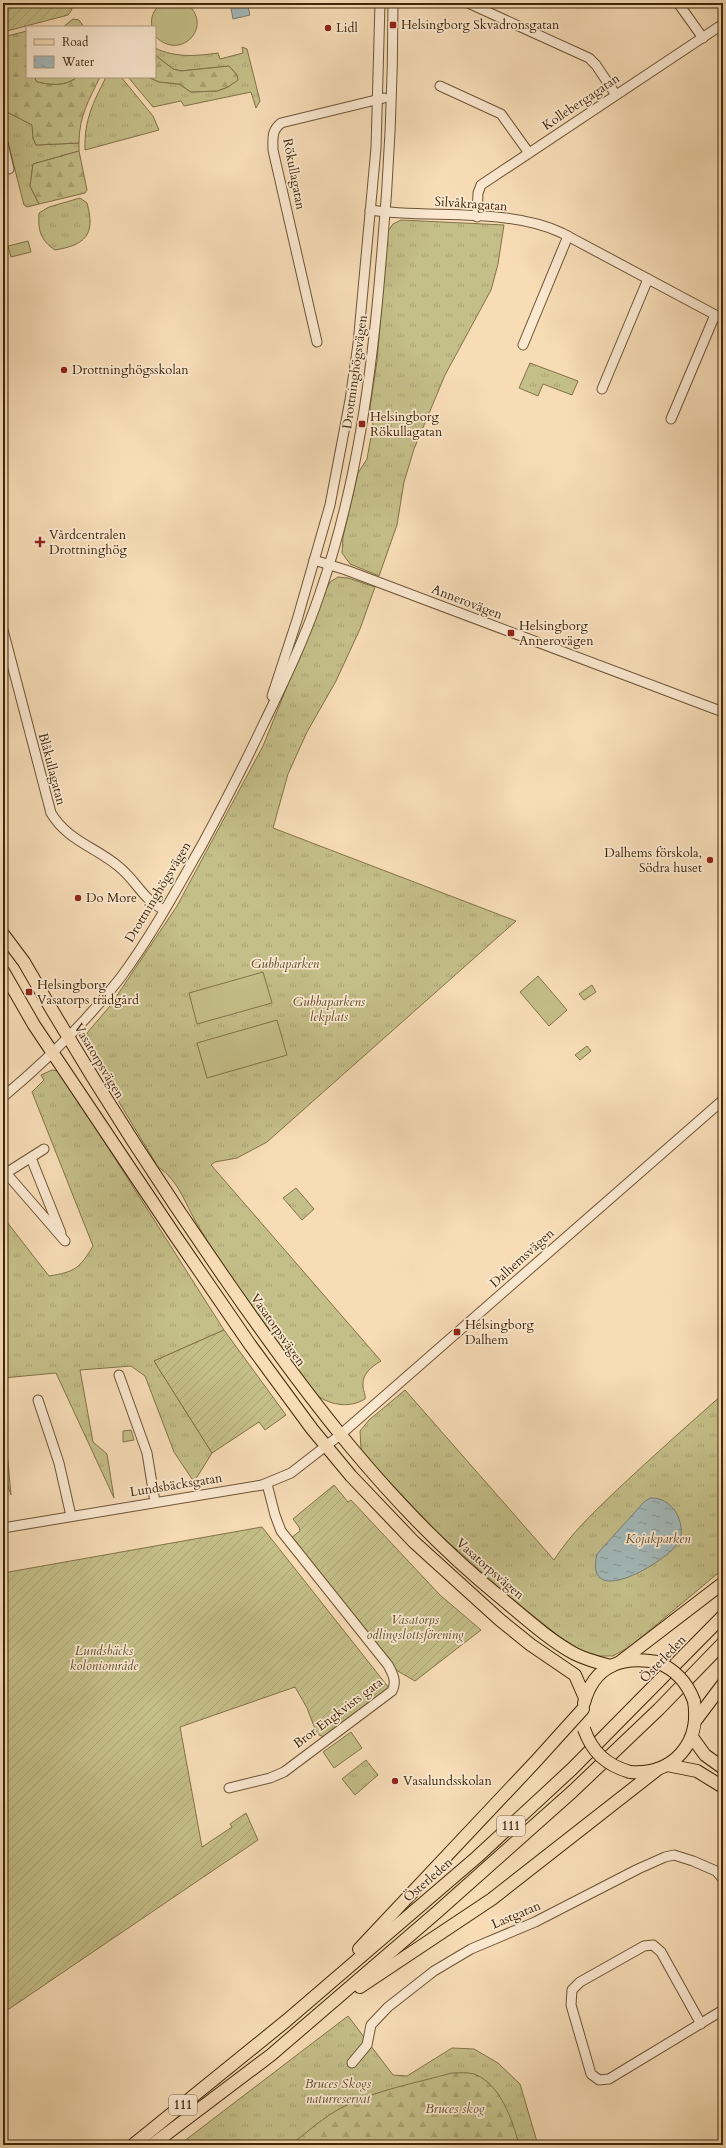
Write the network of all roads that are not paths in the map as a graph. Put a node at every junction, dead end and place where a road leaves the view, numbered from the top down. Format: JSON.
{"nodes":[{"id":1,"x":380,"y":3,"type":"edge"},
{"id":2,"x":393,"y":3,"type":"edge"},
{"id":3,"x":468,"y":3,"type":"edge"},
{"id":4,"x":678,"y":3,"type":"edge"},
{"id":5,"x":723,"y":24,"type":"edge"},
{"id":6,"x":703,"y":38,"type":"junction"},
{"id":7,"x":440,"y":86,"type":"dead end"},
{"id":8,"x":616,"y":95,"type":"junction"},
{"id":9,"x":379,"y":98,"type":"junction"},
{"id":10,"x":391,"y":98,"type":"junction"},
{"id":11,"x":3,"y":143,"type":"edge"},
{"id":12,"x":529,"y":153,"type":"junction"},
{"id":13,"x":9,"y":169,"type":"dead end"},
{"id":14,"x":370,"y":210,"type":"junction"},
{"id":15,"x":386,"y":212,"type":"junction"},
{"id":16,"x":477,"y":217,"type":"junction"},
{"id":17,"x":568,"y":236,"type":"junction"},
{"id":18,"x":648,"y":279,"type":"junction"},
{"id":19,"x":719,"y":317,"type":"edge"},
{"id":20,"x":317,"y":342,"type":"dead end"},
{"id":21,"x":523,"y":345,"type":"dead end"},
{"id":22,"x":602,"y":389,"type":"dead end"},
{"id":23,"x":672,"y":419,"type":"dead end"},
{"id":24,"x":314,"y":560,"type":"junction"},
{"id":25,"x":329,"y":565,"type":"junction"},
{"id":26,"x":3,"y":630,"type":"edge"},
{"id":27,"x":723,"y":712,"type":"edge"},
{"id":28,"x":262,"y":728,"type":"junction"},
{"id":29,"x":164,"y":910,"type":"junction"},
{"id":30,"x":3,"y":934,"type":"edge"},
{"id":31,"x":3,"y":971,"type":"edge"},
{"id":32,"x":68,"y":1037,"type":"junction"},
{"id":33,"x":52,"y":1053,"type":"junction"},
{"id":34,"x":3,"y":1097,"type":"edge"},
{"id":35,"x":723,"y":1100,"type":"edge"},
{"id":36,"x":44,"y":1149,"type":"dead end"},
{"id":37,"x":31,"y":1158,"type":"junction"},
{"id":38,"x":5,"y":1174,"type":"edge"},
{"id":39,"x":119,"y":1375,"type":"dead end"},
{"id":40,"x":38,"y":1400,"type":"dead end"},
{"id":41,"x":340,"y":1435,"type":"junction"},
{"id":42,"x":326,"y":1446,"type":"junction"},
{"id":43,"x":267,"y":1484,"type":"junction"},
{"id":44,"x":155,"y":1502,"type":"junction"},
{"id":45,"x":71,"y":1516,"type":"junction"},
{"id":46,"x":3,"y":1528,"type":"edge"},
{"id":47,"x":723,"y":1582,"type":"edge"},
{"id":48,"x":723,"y":1616,"type":"edge"},
{"id":49,"x":723,"y":1643,"type":"edge"},
{"id":50,"x":615,"y":1664,"type":"junction"},
{"id":51,"x":723,"y":1684,"type":"edge"},
{"id":52,"x":584,"y":1703,"type":"junction"},
{"id":53,"x":696,"y":1720,"type":"junction"},
{"id":54,"x":692,"y":1737,"type":"junction"},
{"id":55,"x":662,"y":1767,"type":"junction"},
{"id":56,"x":723,"y":1768,"type":"edge"},
{"id":57,"x":723,"y":1787,"type":"edge"},
{"id":58,"x":229,"y":1788,"type":"dead end"},
{"id":59,"x":723,"y":1878,"type":"edge"},
{"id":60,"x":723,"y":2010,"type":"edge"},
{"id":61,"x":317,"y":2015,"type":"junction"},
{"id":62,"x":286,"y":2021,"type":"junction"},
{"id":63,"x":701,"y":2024,"type":"junction"},
{"id":64,"x":352,"y":2063,"type":"dead end"},
{"id":65,"x":133,"y":2145,"type":"edge"},
{"id":66,"x":152,"y":2145,"type":"edge"}],
"edges":[{"from":1,"to":9,"type":"street","name":"Drottninghögsvägen"},
{"from":2,"to":10,"type":"street","name":"Drottninghögsvägen"},
{"from":3,"to":8,"type":"street"},
{"from":4,"to":6,"type":"street"},
{"from":5,"to":6,"type":"street","name":"Kollebergagatan"},
{"from":6,"to":8,"type":"street","name":"Kollebergagatan"},
{"from":7,"to":12,"type":"street"},
{"from":8,"to":12,"type":"street","name":"Kollebergagatan"},
{"from":9,"to":10,"type":"street","name":"Rökullagatan"},
{"from":9,"to":14,"type":"street","name":"Drottninghögsvägen"},
{"from":9,"to":20,"type":"street","name":"Rökullagatan"},
{"from":10,"to":15,"type":"street","name":"Drottninghögsvägen"},
{"from":11,"to":13,"type":"street"},
{"from":12,"to":16,"type":"street","name":"Kollebergagatan"},
{"from":14,"to":15,"type":"street","name":"Silvåkragatan"},
{"from":14,"to":24,"type":"street","name":"Drottninghögsvägen"},
{"from":15,"to":16,"type":"street","name":"Silvåkragatan"},
{"from":15,"to":25,"type":"street","name":"Drottninghögsvägen"},
{"from":16,"to":17,"type":"street","name":"Silvåkragatan"},
{"from":17,"to":18,"type":"street","name":"Silvåkragatan"},
{"from":17,"to":21,"type":"street"},
{"from":18,"to":19,"type":"street","name":"Silvåkragatan"},
{"from":18,"to":22,"type":"street"},
{"from":19,"to":23,"type":"street","name":"Silvåkragatan"},
{"from":24,"to":25,"type":"street","name":"Annerovägen"},
{"from":24,"to":28,"type":"street","name":"Drottninghögsvägen"},
{"from":25,"to":27,"type":"street","name":"Annerovägen"},
{"from":25,"to":28,"type":"street","name":"Drottninghögsvägen"},
{"from":26,"to":29,"type":"street","name":"Blåkullagatan"},
{"from":28,"to":29,"type":"street","name":"Drottninghögsvägen"},
{"from":29,"to":32,"type":"street","name":"Drottninghögsvägen"},
{"from":30,"to":32,"type":"main road","name":"Vasatorpsvägen"},
{"from":31,"to":33,"type":"main road"},
{"from":32,"to":33,"type":"street","name":"Drottninghögsvägen"},
{"from":32,"to":41,"type":"main road","name":"Vasatorpsvägen"},
{"from":33,"to":34,"type":"street","name":"Drottninghögsvägen"},
{"from":33,"to":42,"type":"main road"},
{"from":35,"to":41,"type":"street","name":"Dalhemsvägen"},
{"from":36,"to":37,"type":"street"},
{"from":37,"to":38,"type":"street"},
{"from":37,"to":38,"type":"street"},
{"from":39,"to":44,"type":"street"},
{"from":40,"to":45,"type":"street"},
{"from":41,"to":42,"type":"street","name":"Lundsbäcksgatan"},
{"from":41,"to":50,"type":"main road","name":"Vasatorpsvägen"},
{"from":42,"to":43,"type":"street","name":"Lundsbäcksgatan"},
{"from":42,"to":52,"type":"main road"},
{"from":43,"to":44,"type":"street","name":"Lundsbäcksgatan"},
{"from":43,"to":58,"type":"street","name":"Bror Engkvists gata"},
{"from":44,"to":45,"type":"street","name":"Lundsbäcksgatan"},
{"from":45,"to":46,"type":"street","name":"Lundsbäcksgatan"},
{"from":47,"to":50,"type":"main road"},
{"from":48,"to":62,"type":"main road","name":"Österleden","number":"111"},
{"from":49,"to":61,"type":"main road","number":"111"},
{"from":50,"to":52,"type":"main road"},
{"from":50,"to":53,"type":"main road","bridge":true},
{"from":51,"to":53,"type":"main road"},
{"from":52,"to":55,"type":"main road","bridge":true},
{"from":52,"to":62,"type":"main road"},
{"from":53,"to":54,"type":"main road"},
{"from":54,"to":55,"type":"main road"},
{"from":54,"to":56,"type":"main road"},
{"from":55,"to":57,"type":"main road"},
{"from":55,"to":61,"type":"main road"},
{"from":59,"to":64,"type":"street","name":"Lastgatan"},
{"from":60,"to":63,"type":"street"},
{"from":61,"to":66,"type":"main road","number":"111"},
{"from":62,"to":65,"type":"main road","name":"Österleden","number":"111"},
{"from":63,"to":63,"type":"street"}]}
